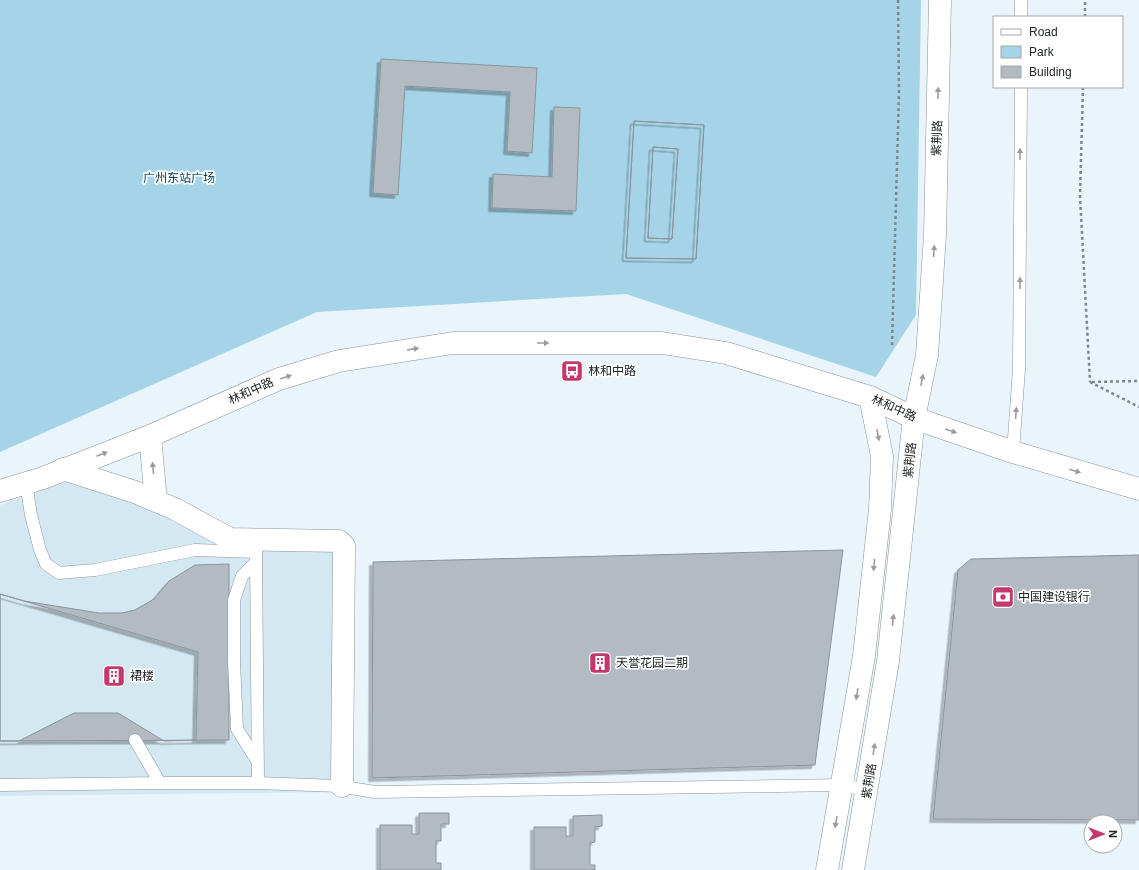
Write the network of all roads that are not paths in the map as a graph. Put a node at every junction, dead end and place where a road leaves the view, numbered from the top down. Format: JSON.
{"nodes":[{"id":1,"x":940,"y":0,"type":"edge"},
{"id":2,"x":1021,"y":0,"type":"edge"},
{"id":3,"x":1021,"y":16,"type":"edge"},
{"id":4,"x":1021,"y":88,"type":"edge"},
{"id":5,"x":870,"y":397,"type":"junction"},
{"id":6,"x":914,"y":418,"type":"junction"},
{"id":7,"x":150,"y":436,"type":"junction"},
{"id":8,"x":1013,"y":452,"type":"junction"},
{"id":9,"x":63,"y":469,"type":"junction"},
{"id":10,"x":26,"y":483,"type":"junction"},
{"id":11,"x":0,"y":486,"type":"edge"},
{"id":12,"x":1139,"y":489,"type":"edge"},
{"id":13,"x":0,"y":492,"type":"edge"},
{"id":14,"x":156,"y":501,"type":"junction"},
{"id":15,"x":256,"y":551,"type":"junction"},
{"id":16,"x":135,"y":740,"type":"dead end"},
{"id":17,"x":258,"y":762,"type":"junction"},
{"id":18,"x":160,"y":784,"type":"junction"},
{"id":19,"x":258,"y":784,"type":"junction"},
{"id":20,"x":0,"y":785,"type":"edge"},
{"id":21,"x":842,"y":785,"type":"junction"},
{"id":22,"x":342,"y":786,"type":"junction"},
{"id":23,"x":867,"y":790,"type":"junction"},
{"id":24,"x":828,"y":870,"type":"edge"},
{"id":25,"x":853,"y":870,"type":"edge"}],
"edges":[{"from":6,"to":1,"type":"main road","name":"紫荆路","one_way":true},
{"from":2,"to":3,"type":"lane"},
{"from":8,"to":4,"type":"lane","one_way":true},
{"from":5,"to":6,"type":"main road","name":"林和中路"},
{"from":7,"to":5,"type":"main road","name":"林和中路","one_way":true},
{"from":5,"to":21,"type":"main road","one_way":true},
{"from":6,"to":8,"type":"main road","name":"林和中路","one_way":true},
{"from":23,"to":6,"type":"main road","name":"紫荆路","one_way":true},
{"from":9,"to":7,"type":"main road","name":"林和中路","one_way":true},
{"from":14,"to":7,"type":"main road","one_way":true},
{"from":8,"to":12,"type":"main road","name":"林和中路","one_way":true},
{"from":9,"to":10,"type":"main road","name":"林和中路"},
{"from":9,"to":14,"type":"main road"},
{"from":10,"to":11,"type":"main road"},
{"from":10,"to":13,"type":"main road","name":"林和中路"},
{"from":10,"to":15,"type":"lane"},
{"from":14,"to":15,"type":"main road"},
{"from":15,"to":17,"type":"lane"},
{"from":15,"to":17,"type":"lane"},
{"from":15,"to":22,"type":"main road"},
{"from":16,"to":18,"type":"lane"},
{"from":17,"to":19,"type":"lane"},
{"from":18,"to":19,"type":"lane"},
{"from":18,"to":20,"type":"lane"},
{"from":19,"to":22,"type":"lane"},
{"from":21,"to":22,"type":"lane"},
{"from":21,"to":23,"type":"lane"},
{"from":21,"to":24,"type":"main road","one_way":true},
{"from":23,"to":25,"type":"main road","name":"紫荆路"}]}
